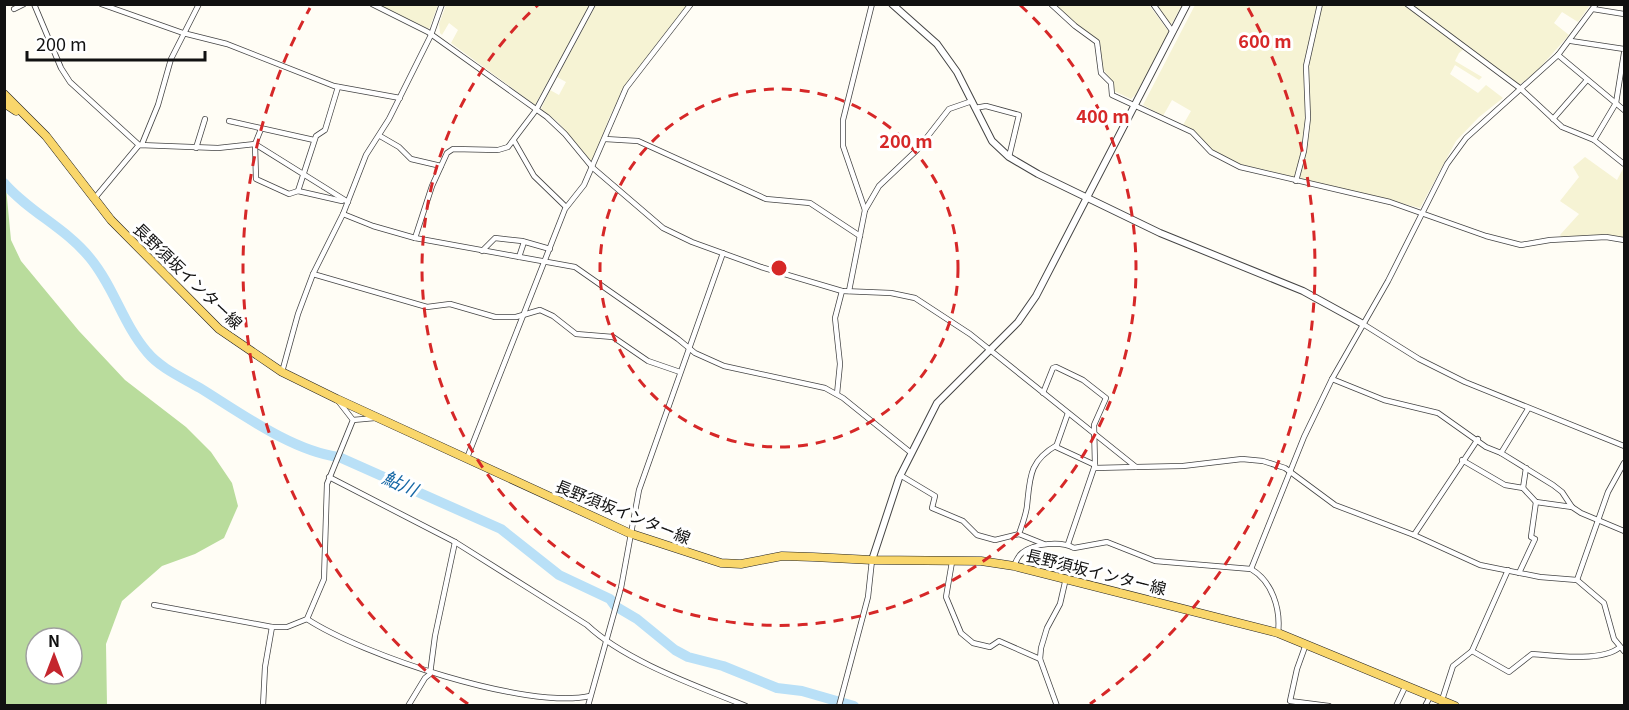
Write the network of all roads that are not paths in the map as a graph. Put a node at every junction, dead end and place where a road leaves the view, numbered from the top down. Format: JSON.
{"nodes":[{"id":1,"x":24,"y":4,"type":"edge"},
{"id":2,"x":34,"y":4,"type":"edge"},
{"id":3,"x":101,"y":4,"type":"edge"},
{"id":4,"x":199,"y":4,"type":"edge"},
{"id":5,"x":372,"y":4,"type":"edge"},
{"id":6,"x":442,"y":4,"type":"edge"},
{"id":7,"x":593,"y":4,"type":"edge"},
{"id":8,"x":691,"y":4,"type":"edge"},
{"id":9,"x":872,"y":4,"type":"edge"},
{"id":10,"x":892,"y":4,"type":"edge"},
{"id":11,"x":1051,"y":4,"type":"edge"},
{"id":12,"x":1153,"y":4,"type":"edge"},
{"id":13,"x":1187,"y":4,"type":"edge"},
{"id":14,"x":1320,"y":4,"type":"edge"},
{"id":15,"x":1407,"y":4,"type":"edge"},
{"id":16,"x":1594,"y":7,"type":"edge"},
{"id":17,"x":14,"y":9,"type":"dead end"},
{"id":18,"x":1624,"y":14,"type":"edge"},
{"id":19,"x":1173,"y":32,"type":"junction"},
{"id":20,"x":183,"y":33,"type":"junction"},
{"id":21,"x":431,"y":35,"type":"junction"},
{"id":22,"x":1570,"y":41,"type":"junction"},
{"id":23,"x":1624,"y":51,"type":"edge"},
{"id":24,"x":1558,"y":55,"type":"junction"},
{"id":25,"x":1587,"y":80,"type":"junction"},
{"id":26,"x":338,"y":87,"type":"junction"},
{"id":27,"x":1521,"y":90,"type":"junction"},
{"id":28,"x":4,"y":94,"type":"edge"},
{"id":29,"x":400,"y":98,"type":"junction"},
{"id":30,"x":4,"y":103,"type":"edge"},
{"id":31,"x":1616,"y":103,"type":"junction"},
{"id":32,"x":973,"y":104,"type":"junction"},
{"id":33,"x":1135,"y":105,"type":"junction"},
{"id":34,"x":536,"y":110,"type":"junction"},
{"id":35,"x":1624,"y":110,"type":"edge"},
{"id":36,"x":205,"y":119,"type":"dead end"},
{"id":37,"x":1553,"y":119,"type":"junction"},
{"id":38,"x":229,"y":121,"type":"dead end"},
{"id":39,"x":33,"y":122,"type":"junction"},
{"id":40,"x":261,"y":129,"type":"junction"},
{"id":41,"x":380,"y":136,"type":"junction"},
{"id":42,"x":605,"y":139,"type":"junction"},
{"id":43,"x":314,"y":140,"type":"junction"},
{"id":44,"x":1594,"y":140,"type":"junction"},
{"id":45,"x":514,"y":141,"type":"junction"},
{"id":46,"x":140,"y":144,"type":"junction"},
{"id":47,"x":255,"y":144,"type":"junction"},
{"id":48,"x":196,"y":148,"type":"junction"},
{"id":49,"x":1009,"y":157,"type":"junction"},
{"id":50,"x":1624,"y":164,"type":"edge"},
{"id":51,"x":441,"y":166,"type":"junction"},
{"id":52,"x":593,"y":168,"type":"junction"},
{"id":53,"x":302,"y":172,"type":"junction"},
{"id":54,"x":1296,"y":182,"type":"junction"},
{"id":55,"x":298,"y":191,"type":"junction"},
{"id":56,"x":1086,"y":197,"type":"junction"},
{"id":57,"x":94,"y":199,"type":"junction"},
{"id":58,"x":348,"y":202,"type":"junction"},
{"id":59,"x":566,"y":207,"type":"junction"},
{"id":60,"x":865,"y":210,"type":"junction"},
{"id":61,"x":1423,"y":213,"type":"junction"},
{"id":62,"x":343,"y":214,"type":"junction"},
{"id":63,"x":860,"y":236,"type":"junction"},
{"id":64,"x":415,"y":238,"type":"junction"},
{"id":65,"x":1624,"y":240,"type":"edge"},
{"id":66,"x":524,"y":242,"type":"junction"},
{"id":67,"x":550,"y":249,"type":"junction"},
{"id":68,"x":482,"y":251,"type":"junction"},
{"id":69,"x":723,"y":253,"type":"junction"},
{"id":70,"x":519,"y":257,"type":"junction"},
{"id":71,"x":545,"y":261,"type":"junction"},
{"id":72,"x":313,"y":274,"type":"junction"},
{"id":73,"x":842,"y":291,"type":"junction"},
{"id":74,"x":849,"y":291,"type":"junction"},
{"id":75,"x":524,"y":313,"type":"junction"},
{"id":76,"x":1363,"y":324,"type":"junction"},
{"id":77,"x":689,"y":348,"type":"junction"},
{"id":78,"x":990,"y":350,"type":"junction"},
{"id":79,"x":282,"y":372,"type":"junction"},
{"id":80,"x":680,"y":372,"type":"junction"},
{"id":81,"x":1332,"y":379,"type":"junction"},
{"id":82,"x":1042,"y":393,"type":"junction"},
{"id":83,"x":837,"y":394,"type":"junction"},
{"id":84,"x":337,"y":399,"type":"junction"},
{"id":85,"x":1528,"y":409,"type":"junction"},
{"id":86,"x":1068,"y":413,"type":"junction"},
{"id":87,"x":377,"y":418,"type":"junction"},
{"id":88,"x":352,"y":421,"type":"junction"},
{"id":89,"x":1094,"y":435,"type":"junction"},
{"id":90,"x":1478,"y":439,"type":"junction"},
{"id":91,"x":1057,"y":445,"type":"junction"},
{"id":92,"x":1624,"y":446,"type":"edge"},
{"id":93,"x":910,"y":452,"type":"junction"},
{"id":94,"x":1502,"y":453,"type":"junction"},
{"id":95,"x":467,"y":458,"type":"junction"},
{"id":96,"x":1462,"y":460,"type":"junction"},
{"id":97,"x":1624,"y":463,"type":"edge"},
{"id":98,"x":1094,"y":466,"type":"junction"},
{"id":99,"x":1136,"y":467,"type":"junction"},
{"id":100,"x":1526,"y":468,"type":"junction"},
{"id":101,"x":1291,"y":473,"type":"junction"},
{"id":102,"x":900,"y":476,"type":"junction"},
{"id":103,"x":329,"y":477,"type":"junction"},
{"id":104,"x":1523,"y":488,"type":"junction"},
{"id":105,"x":1536,"y":502,"type":"junction"},
{"id":106,"x":1572,"y":507,"type":"junction"},
{"id":107,"x":1599,"y":520,"type":"junction"},
{"id":108,"x":1624,"y":531,"type":"edge"},
{"id":109,"x":629,"y":533,"type":"junction"},
{"id":110,"x":1019,"y":534,"type":"junction"},
{"id":111,"x":1414,"y":534,"type":"junction"},
{"id":112,"x":455,"y":542,"type":"junction"},
{"id":113,"x":1068,"y":544,"type":"junction"},
{"id":114,"x":1045,"y":545,"type":"junction"},
{"id":115,"x":872,"y":560,"type":"junction"},
{"id":116,"x":952,"y":562,"type":"junction"},
{"id":117,"x":1014,"y":566,"type":"junction"},
{"id":118,"x":1251,"y":569,"type":"junction"},
{"id":119,"x":1508,"y":570,"type":"junction"},
{"id":120,"x":1519,"y":573,"type":"junction"},
{"id":121,"x":1066,"y":577,"type":"junction"},
{"id":122,"x":1577,"y":580,"type":"junction"},
{"id":123,"x":153,"y":605,"type":"dead end"},
{"id":124,"x":307,"y":619,"type":"junction"},
{"id":125,"x":272,"y":627,"type":"junction"},
{"id":126,"x":1278,"y":633,"type":"junction"},
{"id":127,"x":606,"y":640,"type":"junction"},
{"id":128,"x":1306,"y":644,"type":"junction"},
{"id":129,"x":1622,"y":649,"type":"edge"},
{"id":130,"x":1472,"y":651,"type":"junction"},
{"id":131,"x":1040,"y":659,"type":"junction"},
{"id":132,"x":430,"y":674,"type":"junction"},
{"id":133,"x":1406,"y":685,"type":"junction"},
{"id":134,"x":1431,"y":695,"type":"junction"},
{"id":135,"x":590,"y":696,"type":"junction"},
{"id":136,"x":1442,"y":700,"type":"junction"},
{"id":137,"x":263,"y":705,"type":"edge"},
{"id":138,"x":408,"y":705,"type":"edge"},
{"id":139,"x":588,"y":705,"type":"edge"},
{"id":140,"x":746,"y":705,"type":"edge"},
{"id":141,"x":839,"y":705,"type":"edge"},
{"id":142,"x":1057,"y":705,"type":"edge"},
{"id":143,"x":1329,"y":705,"type":"edge"},
{"id":144,"x":1396,"y":705,"type":"edge"},
{"id":145,"x":1425,"y":705,"type":"edge"},
{"id":146,"x":1455,"y":705,"type":"edge"}],
"edges":[{"from":1,"to":17,"type":"street"},
{"from":2,"to":46,"type":"street"},
{"from":3,"to":20,"type":"street"},
{"from":4,"to":20,"type":"street"},
{"from":5,"to":21,"type":"street"},
{"from":6,"to":21,"type":"street"},
{"from":7,"to":34,"type":"street"},
{"from":8,"to":42,"type":"street"},
{"from":9,"to":60,"type":"street"},
{"from":10,"to":32,"type":"street"},
{"from":11,"to":33,"type":"street"},
{"from":12,"to":19,"type":"street"},
{"from":13,"to":19,"type":"street"},
{"from":14,"to":54,"type":"street"},
{"from":15,"to":27,"type":"street"},
{"from":16,"to":18,"type":"street"},
{"from":16,"to":22,"type":"street"},
{"from":19,"to":33,"type":"street"},
{"from":20,"to":26,"type":"street"},
{"from":20,"to":46,"type":"street"},
{"from":21,"to":29,"type":"street"},
{"from":21,"to":34,"type":"street"},
{"from":22,"to":23,"type":"street"},
{"from":22,"to":24,"type":"street"},
{"from":23,"to":31,"type":"street"},
{"from":24,"to":25,"type":"street"},
{"from":24,"to":27,"type":"street"},
{"from":25,"to":31,"type":"street"},
{"from":25,"to":37,"type":"street"},
{"from":26,"to":29,"type":"street"},
{"from":26,"to":43,"type":"street"},
{"from":27,"to":37,"type":"street"},
{"from":27,"to":61,"type":"street"},
{"from":28,"to":39,"type":"main road","name":"長野須坂インター線"},
{"from":29,"to":41,"type":"street"},
{"from":30,"to":39,"type":"main road","name":"長野須坂インター線"},
{"from":31,"to":35,"type":"street"},
{"from":31,"to":44,"type":"street"},
{"from":32,"to":49,"type":"street"},
{"from":32,"to":49,"type":"street"},
{"from":32,"to":60,"type":"street"},
{"from":33,"to":54,"type":"street"},
{"from":33,"to":56,"type":"street"},
{"from":34,"to":45,"type":"street"},
{"from":34,"to":52,"type":"street"},
{"from":36,"to":48,"type":"street"},
{"from":37,"to":44,"type":"street"},
{"from":38,"to":40,"type":"street"},
{"from":39,"to":57,"type":"main road","name":"長野須坂インター線"},
{"from":40,"to":43,"type":"street"},
{"from":40,"to":47,"type":"street"},
{"from":41,"to":51,"type":"street"},
{"from":41,"to":58,"type":"street"},
{"from":42,"to":52,"type":"street"},
{"from":42,"to":63,"type":"street"},
{"from":43,"to":53,"type":"street"},
{"from":44,"to":50,"type":"street"},
{"from":45,"to":51,"type":"street"},
{"from":45,"to":59,"type":"street"},
{"from":46,"to":48,"type":"street"},
{"from":46,"to":57,"type":"street"},
{"from":47,"to":48,"type":"street"},
{"from":47,"to":53,"type":"street"},
{"from":47,"to":55,"type":"street"},
{"from":49,"to":56,"type":"street"},
{"from":51,"to":64,"type":"street"},
{"from":52,"to":59,"type":"street"},
{"from":52,"to":69,"type":"street"},
{"from":53,"to":55,"type":"street"},
{"from":53,"to":58,"type":"street"},
{"from":54,"to":61,"type":"street"},
{"from":55,"to":58,"type":"street"},
{"from":56,"to":76,"type":"street"},
{"from":56,"to":78,"type":"street"},
{"from":57,"to":79,"type":"main road","name":"長野須坂インター線"},
{"from":58,"to":62,"type":"street"},
{"from":59,"to":67,"type":"street"},
{"from":60,"to":63,"type":"street"},
{"from":61,"to":65,"type":"street"},
{"from":61,"to":76,"type":"street"},
{"from":62,"to":64,"type":"street"},
{"from":62,"to":72,"type":"street"},
{"from":63,"to":74,"type":"street"},
{"from":64,"to":68,"type":"street"},
{"from":66,"to":67,"type":"street"},
{"from":66,"to":68,"type":"street"},
{"from":66,"to":70,"type":"street"},
{"from":67,"to":71,"type":"street"},
{"from":68,"to":70,"type":"street"},
{"from":69,"to":73,"type":"street"},
{"from":69,"to":77,"type":"street"},
{"from":70,"to":71,"type":"street"},
{"from":71,"to":75,"type":"street"},
{"from":71,"to":77,"type":"street"},
{"from":72,"to":75,"type":"street"},
{"from":72,"to":79,"type":"street"},
{"from":73,"to":74,"type":"street"},
{"from":73,"to":83,"type":"street"},
{"from":74,"to":78,"type":"street"},
{"from":75,"to":80,"type":"street"},
{"from":75,"to":95,"type":"street"},
{"from":76,"to":81,"type":"street"},
{"from":76,"to":85,"type":"street"},
{"from":77,"to":80,"type":"street"},
{"from":77,"to":83,"type":"street"},
{"from":78,"to":82,"type":"street"},
{"from":78,"to":93,"type":"street"},
{"from":79,"to":84,"type":"main road","name":"長野須坂インター線"},
{"from":80,"to":109,"type":"street"},
{"from":81,"to":90,"type":"street"},
{"from":81,"to":101,"type":"street"},
{"from":82,"to":86,"type":"street"},
{"from":82,"to":89,"type":"street"},
{"from":83,"to":93,"type":"street"},
{"from":84,"to":87,"type":"main road","name":"長野須坂インター線"},
{"from":84,"to":88,"type":"street"},
{"from":85,"to":92,"type":"street"},
{"from":85,"to":94,"type":"street"},
{"from":86,"to":89,"type":"street"},
{"from":86,"to":91,"type":"street"},
{"from":87,"to":88,"type":"street"},
{"from":87,"to":95,"type":"main road","name":"長野須坂インター線"},
{"from":88,"to":103,"type":"street"},
{"from":89,"to":98,"type":"street"},
{"from":89,"to":99,"type":"street"},
{"from":90,"to":94,"type":"street"},
{"from":90,"to":96,"type":"street"},
{"from":91,"to":98,"type":"street"},
{"from":91,"to":110,"type":"street"},
{"from":93,"to":102,"type":"street"},
{"from":94,"to":100,"type":"street"},
{"from":95,"to":109,"type":"main road","name":"長野須坂インター線"},
{"from":96,"to":104,"type":"street"},
{"from":96,"to":111,"type":"street"},
{"from":97,"to":107,"type":"street"},
{"from":98,"to":99,"type":"street"},
{"from":98,"to":113,"type":"street"},
{"from":99,"to":101,"type":"street"},
{"from":100,"to":104,"type":"street"},
{"from":100,"to":106,"type":"street"},
{"from":101,"to":111,"type":"street"},
{"from":101,"to":118,"type":"street"},
{"from":102,"to":110,"type":"street"},
{"from":102,"to":115,"type":"street"},
{"from":103,"to":112,"type":"street"},
{"from":103,"to":124,"type":"street"},
{"from":104,"to":105,"type":"street"},
{"from":105,"to":106,"type":"street"},
{"from":105,"to":120,"type":"street"},
{"from":106,"to":107,"type":"street"},
{"from":107,"to":108,"type":"street"},
{"from":107,"to":122,"type":"street"},
{"from":109,"to":115,"type":"main road","name":"長野須坂インター線"},
{"from":109,"to":127,"type":"street"},
{"from":110,"to":114,"type":"street"},
{"from":111,"to":119,"type":"street"},
{"from":112,"to":127,"type":"street"},
{"from":112,"to":132,"type":"street"},
{"from":113,"to":114,"type":"street"},
{"from":113,"to":118,"type":"street"},
{"from":114,"to":117,"type":"street"},
{"from":115,"to":116,"type":"main road","name":"長野須坂インター線"},
{"from":115,"to":141,"type":"street"},
{"from":116,"to":117,"type":"main road","name":"長野須坂インター線"},
{"from":116,"to":131,"type":"street"},
{"from":117,"to":121,"type":"main road","name":"長野須坂インター線"},
{"from":118,"to":126,"type":"street"},
{"from":119,"to":120,"type":"street"},
{"from":119,"to":130,"type":"street"},
{"from":120,"to":122,"type":"street"},
{"from":121,"to":126,"type":"main road","name":"長野須坂インター線"},
{"from":121,"to":131,"type":"street"},
{"from":122,"to":129,"type":"street"},
{"from":123,"to":125,"type":"street"},
{"from":124,"to":125,"type":"street"},
{"from":124,"to":132,"type":"street"},
{"from":125,"to":137,"type":"street"},
{"from":126,"to":128,"type":"main road","name":"長野須坂インター線"},
{"from":127,"to":135,"type":"street"},
{"from":127,"to":140,"type":"street"},
{"from":128,"to":133,"type":"main road","name":"長野須坂インター線"},
{"from":128,"to":143,"type":"street"},
{"from":129,"to":130,"type":"street"},
{"from":130,"to":136,"type":"street"},
{"from":131,"to":142,"type":"street"},
{"from":132,"to":135,"type":"street"},
{"from":132,"to":138,"type":"street"},
{"from":133,"to":134,"type":"main road","name":"長野須坂インター線"},
{"from":133,"to":144,"type":"street"},
{"from":134,"to":136,"type":"main road","name":"長野須坂インター線"},
{"from":134,"to":145,"type":"street"},
{"from":135,"to":139,"type":"street"},
{"from":136,"to":146,"type":"main road","name":"長野須坂インター線"}]}
